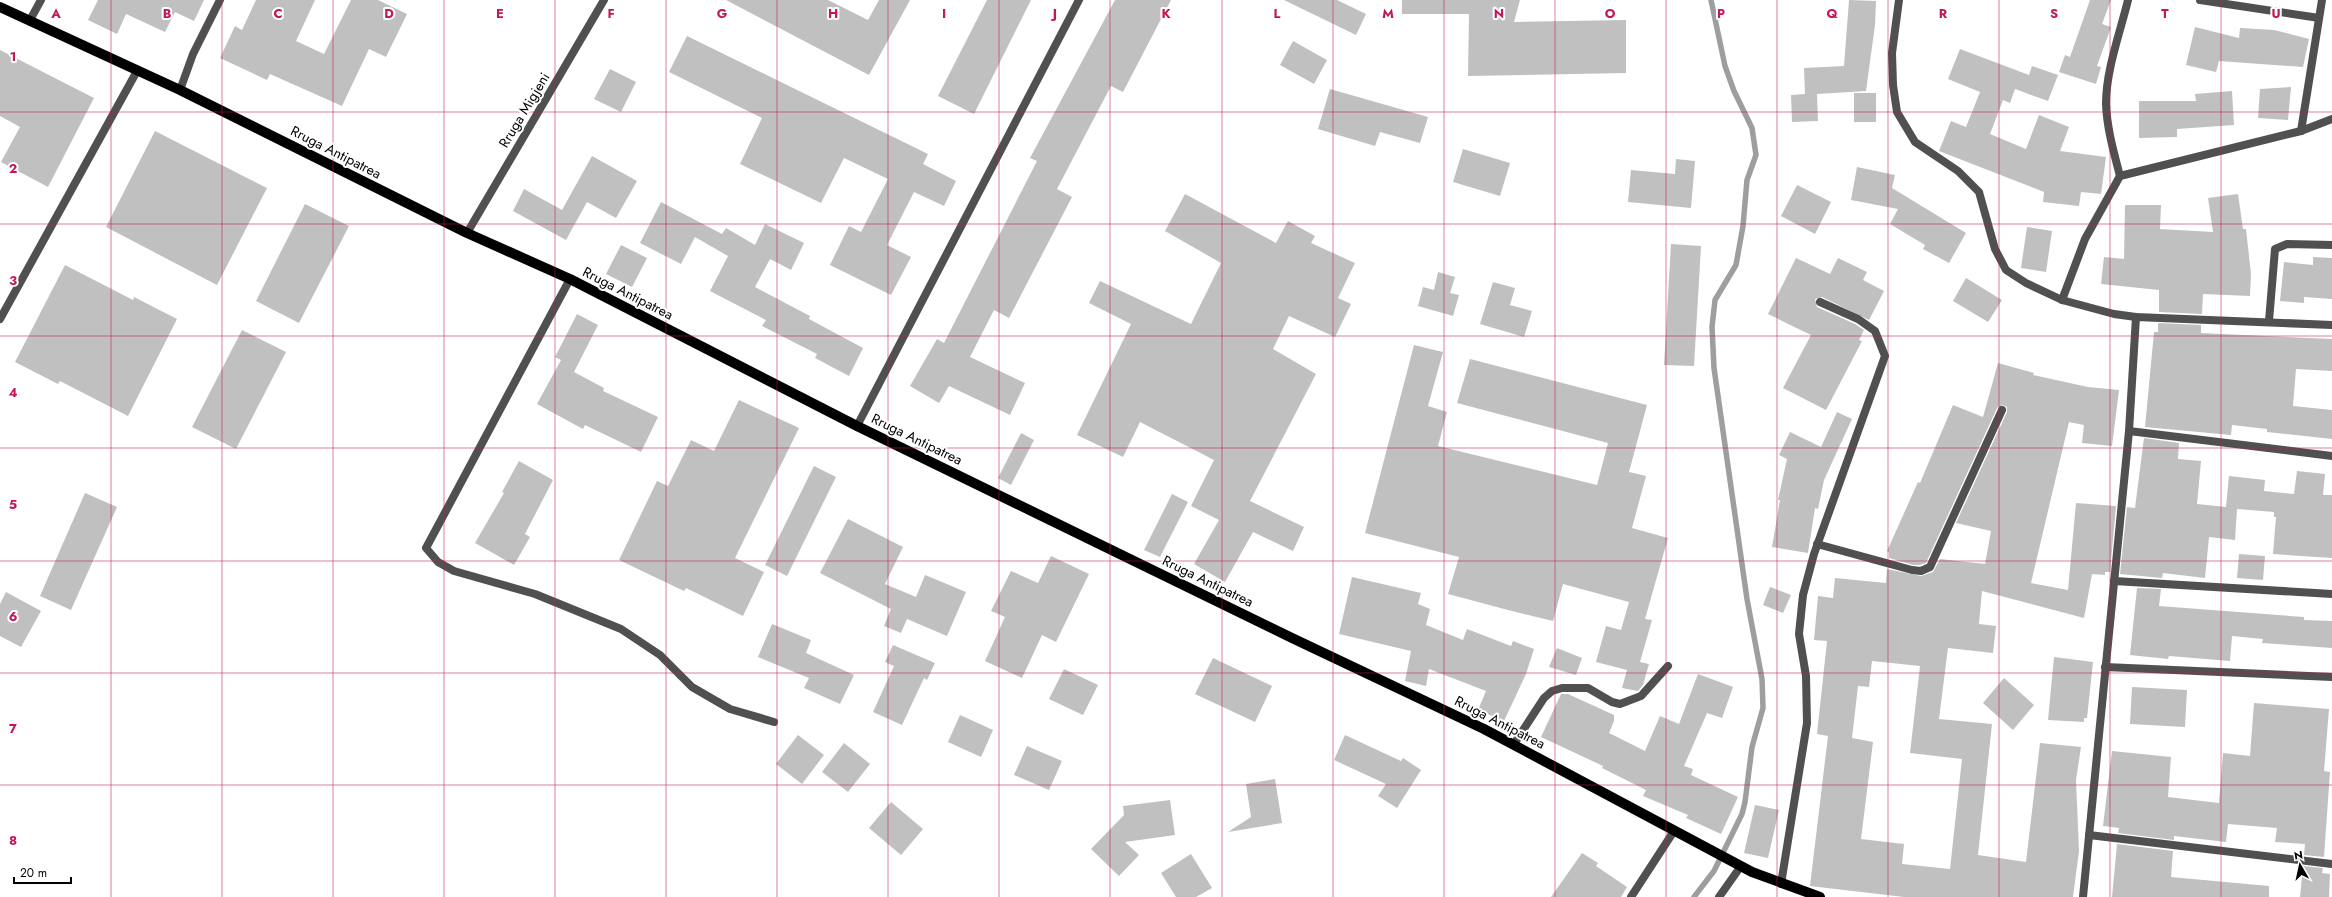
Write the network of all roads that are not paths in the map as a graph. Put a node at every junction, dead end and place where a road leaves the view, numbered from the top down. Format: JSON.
{"nodes":[{"id":1,"x":41,"y":0,"type":"edge"},
{"id":2,"x":220,"y":0,"type":"edge"},
{"id":3,"x":604,"y":0,"type":"edge"},
{"id":4,"x":1078,"y":0,"type":"edge"},
{"id":5,"x":1899,"y":0,"type":"edge"},
{"id":6,"x":2128,"y":0,"type":"edge"},
{"id":7,"x":2200,"y":0,"type":"edge"},
{"id":8,"x":2322,"y":0,"type":"edge"},
{"id":9,"x":0,"y":7,"type":"edge"},
{"id":10,"x":2319,"y":18,"type":"junction"},
{"id":11,"x":30,"y":20,"type":"junction"},
{"id":12,"x":137,"y":71,"type":"junction"},
{"id":13,"x":180,"y":90,"type":"junction"},
{"id":14,"x":2332,"y":119,"type":"edge"},
{"id":15,"x":2300,"y":131,"type":"junction"},
{"id":16,"x":2120,"y":176,"type":"junction"},
{"id":17,"x":466,"y":234,"type":"junction"},
{"id":18,"x":2332,"y":245,"type":"edge"},
{"id":19,"x":570,"y":279,"type":"junction"},
{"id":20,"x":2062,"y":300,"type":"junction"},
{"id":21,"x":1820,"y":302,"type":"dead end"},
{"id":22,"x":2136,"y":317,"type":"junction"},
{"id":23,"x":0,"y":319,"type":"edge"},
{"id":24,"x":2269,"y":321,"type":"junction"},
{"id":25,"x":2332,"y":325,"type":"edge"},
{"id":26,"x":2002,"y":410,"type":"dead end"},
{"id":27,"x":857,"y":426,"type":"junction"},
{"id":28,"x":2129,"y":431,"type":"junction"},
{"id":29,"x":2332,"y":456,"type":"edge"},
{"id":30,"x":1817,"y":544,"type":"junction"},
{"id":31,"x":2114,"y":581,"type":"junction"},
{"id":32,"x":2332,"y":594,"type":"edge"},
{"id":33,"x":1668,"y":666,"type":"dead end"},
{"id":34,"x":2105,"y":667,"type":"junction"},
{"id":35,"x":2332,"y":677,"type":"edge"},
{"id":36,"x":774,"y":722,"type":"dead end"},
{"id":37,"x":1514,"y":744,"type":"junction"},
{"id":38,"x":1674,"y":831,"type":"junction"},
{"id":39,"x":2089,"y":835,"type":"junction"},
{"id":40,"x":2332,"y":864,"type":"edge"},
{"id":41,"x":1741,"y":866,"type":"junction"},
{"id":42,"x":1781,"y":884,"type":"junction"},
{"id":43,"x":1631,"y":897,"type":"edge"},
{"id":44,"x":1719,"y":897,"type":"edge"},
{"id":45,"x":1820,"y":897,"type":"edge"},
{"id":46,"x":2083,"y":897,"type":"edge"}],
"edges":[{"from":1,"to":11,"type":"street"},
{"from":2,"to":13,"type":"street"},
{"from":3,"to":17,"type":"street","name":"Rruga Migjeni"},
{"from":4,"to":27,"type":"street"},
{"from":5,"to":20,"type":"street"},
{"from":6,"to":16,"type":"street"},
{"from":7,"to":10,"type":"street"},
{"from":8,"to":10,"type":"street"},
{"from":9,"to":11,"type":"main road","name":"Rruga Antipatrea"},
{"from":10,"to":15,"type":"street"},
{"from":11,"to":12,"type":"main road","name":"Rruga Antipatrea"},
{"from":12,"to":13,"type":"main road","name":"Rruga Antipatrea"},
{"from":12,"to":23,"type":"street"},
{"from":13,"to":17,"type":"main road","name":"Rruga Antipatrea"},
{"from":14,"to":15,"type":"street"},
{"from":15,"to":16,"type":"street"},
{"from":16,"to":20,"type":"street"},
{"from":17,"to":19,"type":"main road","name":"Rruga Antipatrea"},
{"from":18,"to":24,"type":"street"},
{"from":19,"to":27,"type":"main road","name":"Rruga Antipatrea"},
{"from":19,"to":36,"type":"street"},
{"from":20,"to":22,"type":"street"},
{"from":21,"to":30,"type":"street"},
{"from":22,"to":24,"type":"street"},
{"from":22,"to":28,"type":"street"},
{"from":24,"to":25,"type":"street"},
{"from":26,"to":30,"type":"street"},
{"from":27,"to":37,"type":"main road","name":"Rruga Antipatrea"},
{"from":28,"to":29,"type":"street"},
{"from":28,"to":31,"type":"street"},
{"from":30,"to":42,"type":"street"},
{"from":31,"to":32,"type":"street"},
{"from":31,"to":34,"type":"street"},
{"from":33,"to":37,"type":"street"},
{"from":34,"to":35,"type":"street"},
{"from":34,"to":39,"type":"street"},
{"from":37,"to":38,"type":"main road","name":"Rruga Antipatrea"},
{"from":38,"to":41,"type":"main road","name":"Rruga Antipatrea"},
{"from":38,"to":43,"type":"street"},
{"from":39,"to":40,"type":"street"},
{"from":39,"to":46,"type":"street"},
{"from":41,"to":42,"type":"main road","name":"Rruga Antipatrea"},
{"from":41,"to":44,"type":"street"},
{"from":42,"to":45,"type":"main road","name":"Rruga Antipatrea"}]}
